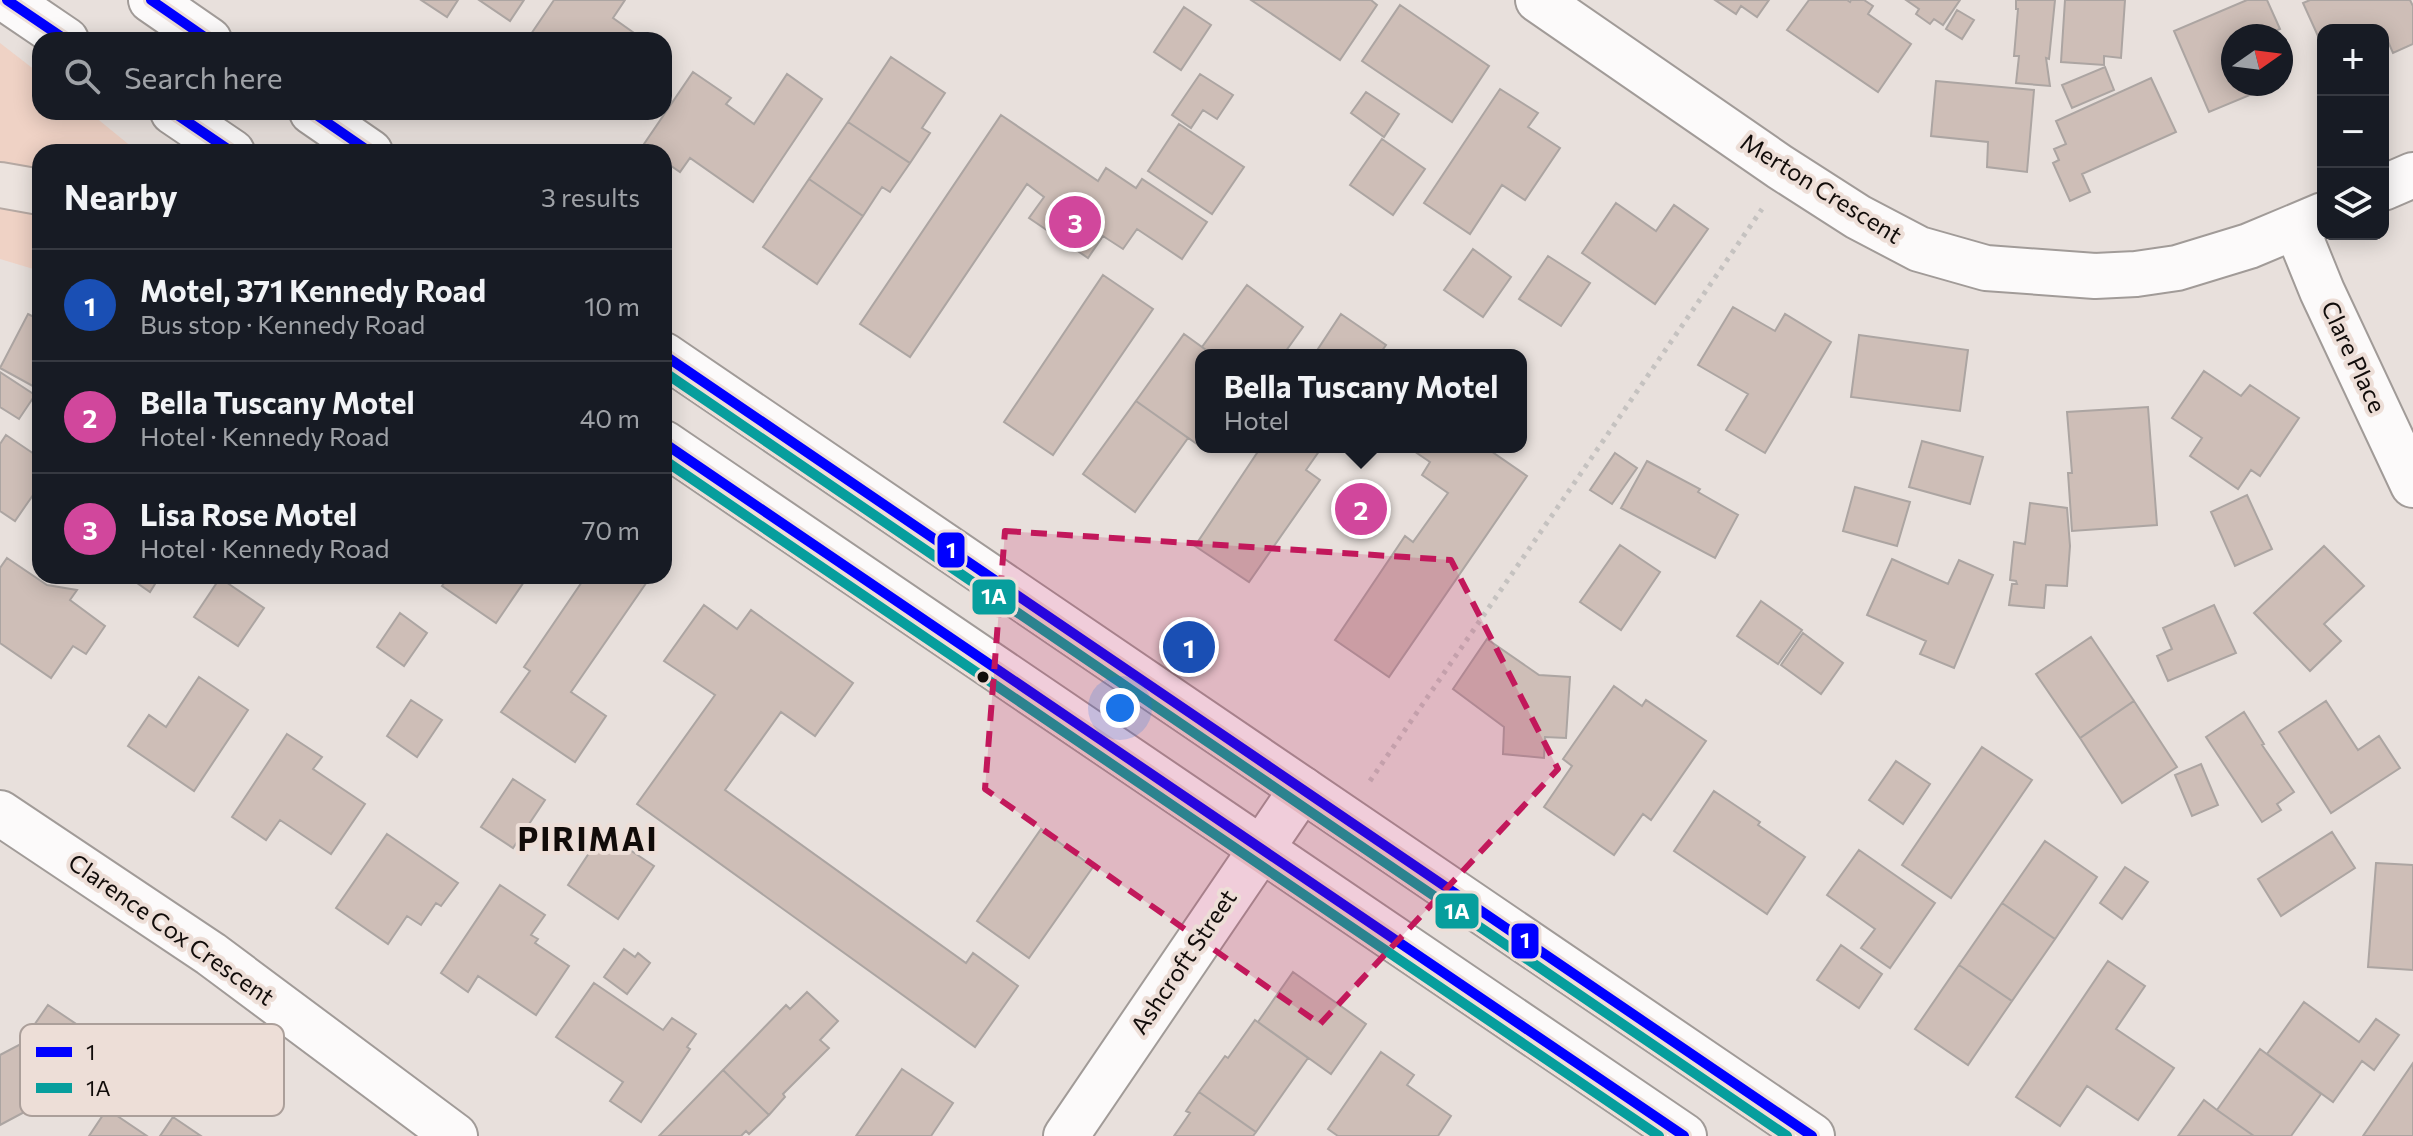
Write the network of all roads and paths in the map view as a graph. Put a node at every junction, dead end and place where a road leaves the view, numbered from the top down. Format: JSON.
{"nodes":[{"id":1,"x":7,"y":0,"type":"edge"},
{"id":2,"x":151,"y":0,"type":"edge"},
{"id":3,"x":1538,"y":0,"type":"edge"},
{"id":4,"x":54,"y":32,"type":"edge"},
{"id":5,"x":197,"y":32,"type":"edge"},
{"id":6,"x":185,"y":120,"type":"edge"},
{"id":7,"x":324,"y":120,"type":"edge"},
{"id":8,"x":220,"y":144,"type":"edge"},
{"id":9,"x":358,"y":144,"type":"edge"},
{"id":10,"x":1780,"y":167,"type":"junction"},
{"id":11,"x":2413,"y":175,"type":"edge"},
{"id":12,"x":0,"y":185,"type":"edge"},
{"id":13,"x":2389,"y":185,"type":"edge"},
{"id":14,"x":32,"y":191,"type":"edge"},
{"id":15,"x":2310,"y":221,"type":"edge"},
{"id":16,"x":672,"y":360,"type":"edge"},
{"id":17,"x":672,"y":448,"type":"edge"},
{"id":18,"x":2413,"y":485,"type":"edge"},
{"id":19,"x":1302,"y":789,"type":"junction"},
{"id":20,"x":0,"y":813,"type":"edge"},
{"id":21,"x":1345,"y":818,"type":"junction"},
{"id":22,"x":1262,"y":849,"type":"junction"},
{"id":23,"x":455,"y":1136,"type":"edge"},
{"id":24,"x":1066,"y":1136,"type":"edge"},
{"id":25,"x":1684,"y":1136,"type":"edge"},
{"id":26,"x":1812,"y":1136,"type":"edge"}],
"edges":[{"from":1,"to":4,"type":"main road"},
{"from":2,"to":5,"type":"main road"},
{"from":3,"to":10,"type":"main road","name":"Merton Crescent"},
{"from":6,"to":8,"type":"main road"},
{"from":7,"to":9,"type":"main road"},
{"from":10,"to":15,"type":"main road","name":"Merton Crescent"},
{"from":10,"to":21,"type":"path"},
{"from":11,"to":13,"type":"main road"},
{"from":12,"to":14,"type":"highway"},
{"from":15,"to":18,"type":"main road","name":"Clare Place"},
{"from":16,"to":19,"type":"main road"},
{"from":17,"to":22,"type":"main road"},
{"from":19,"to":21,"type":"main road"},
{"from":19,"to":22,"type":"main road","name":"Ashcroft Street"},
{"from":20,"to":23,"type":"main road","name":"Clarence Cox Crescent"},
{"from":21,"to":26,"type":"main road"},
{"from":22,"to":24,"type":"main road","name":"Ashcroft Street"},
{"from":22,"to":25,"type":"main road"}]}
